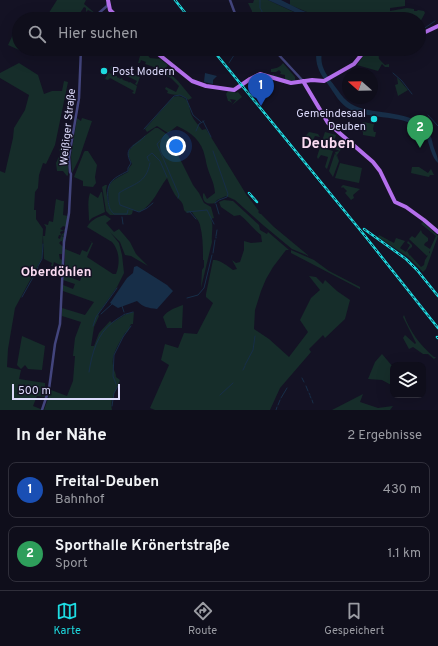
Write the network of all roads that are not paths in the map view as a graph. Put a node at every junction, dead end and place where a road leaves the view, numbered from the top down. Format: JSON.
{"nodes":[{"id":1,"x":230,"y":0,"type":"edge"},
{"id":2,"x":109,"y":5,"type":"edge"},
{"id":3,"x":100,"y":12,"type":"edge"},
{"id":4,"x":234,"y":12,"type":"edge"},
{"id":5,"x":438,"y":26,"type":"edge"},
{"id":6,"x":426,"y":32,"type":"edge"},
{"id":7,"x":81,"y":56,"type":"edge"},
{"id":8,"x":160,"y":56,"type":"edge"},
{"id":9,"x":278,"y":56,"type":"edge"},
{"id":10,"x":361,"y":56,"type":"edge"},
{"id":11,"x":297,"y":74,"type":"junction"},
{"id":12,"x":310,"y":80,"type":"junction"},
{"id":13,"x":303,"y":81,"type":"junction"},
{"id":14,"x":295,"y":83,"type":"junction"},
{"id":15,"x":307,"y":87,"type":"junction"},
{"id":16,"x":438,"y":232,"type":"edge"},
{"id":17,"x":42,"y":410,"type":"edge"}],
"edges":[{"from":1,"to":4,"type":"street"},
{"from":2,"to":3,"type":"street"},
{"from":5,"to":6,"type":"main road"},
{"from":7,"to":17,"type":"street","name":"Weißiger Straße"},
{"from":8,"to":14,"type":"main road"},
{"from":9,"to":11,"type":"street"},
{"from":10,"to":12,"type":"main road"},
{"from":11,"to":13,"type":"street"},
{"from":11,"to":14,"type":"street"},
{"from":12,"to":13,"type":"main road"},
{"from":12,"to":15,"type":"main road"},
{"from":13,"to":14,"type":"main road"},
{"from":13,"to":15,"type":"main road"},
{"from":15,"to":16,"type":"main road"}]}
